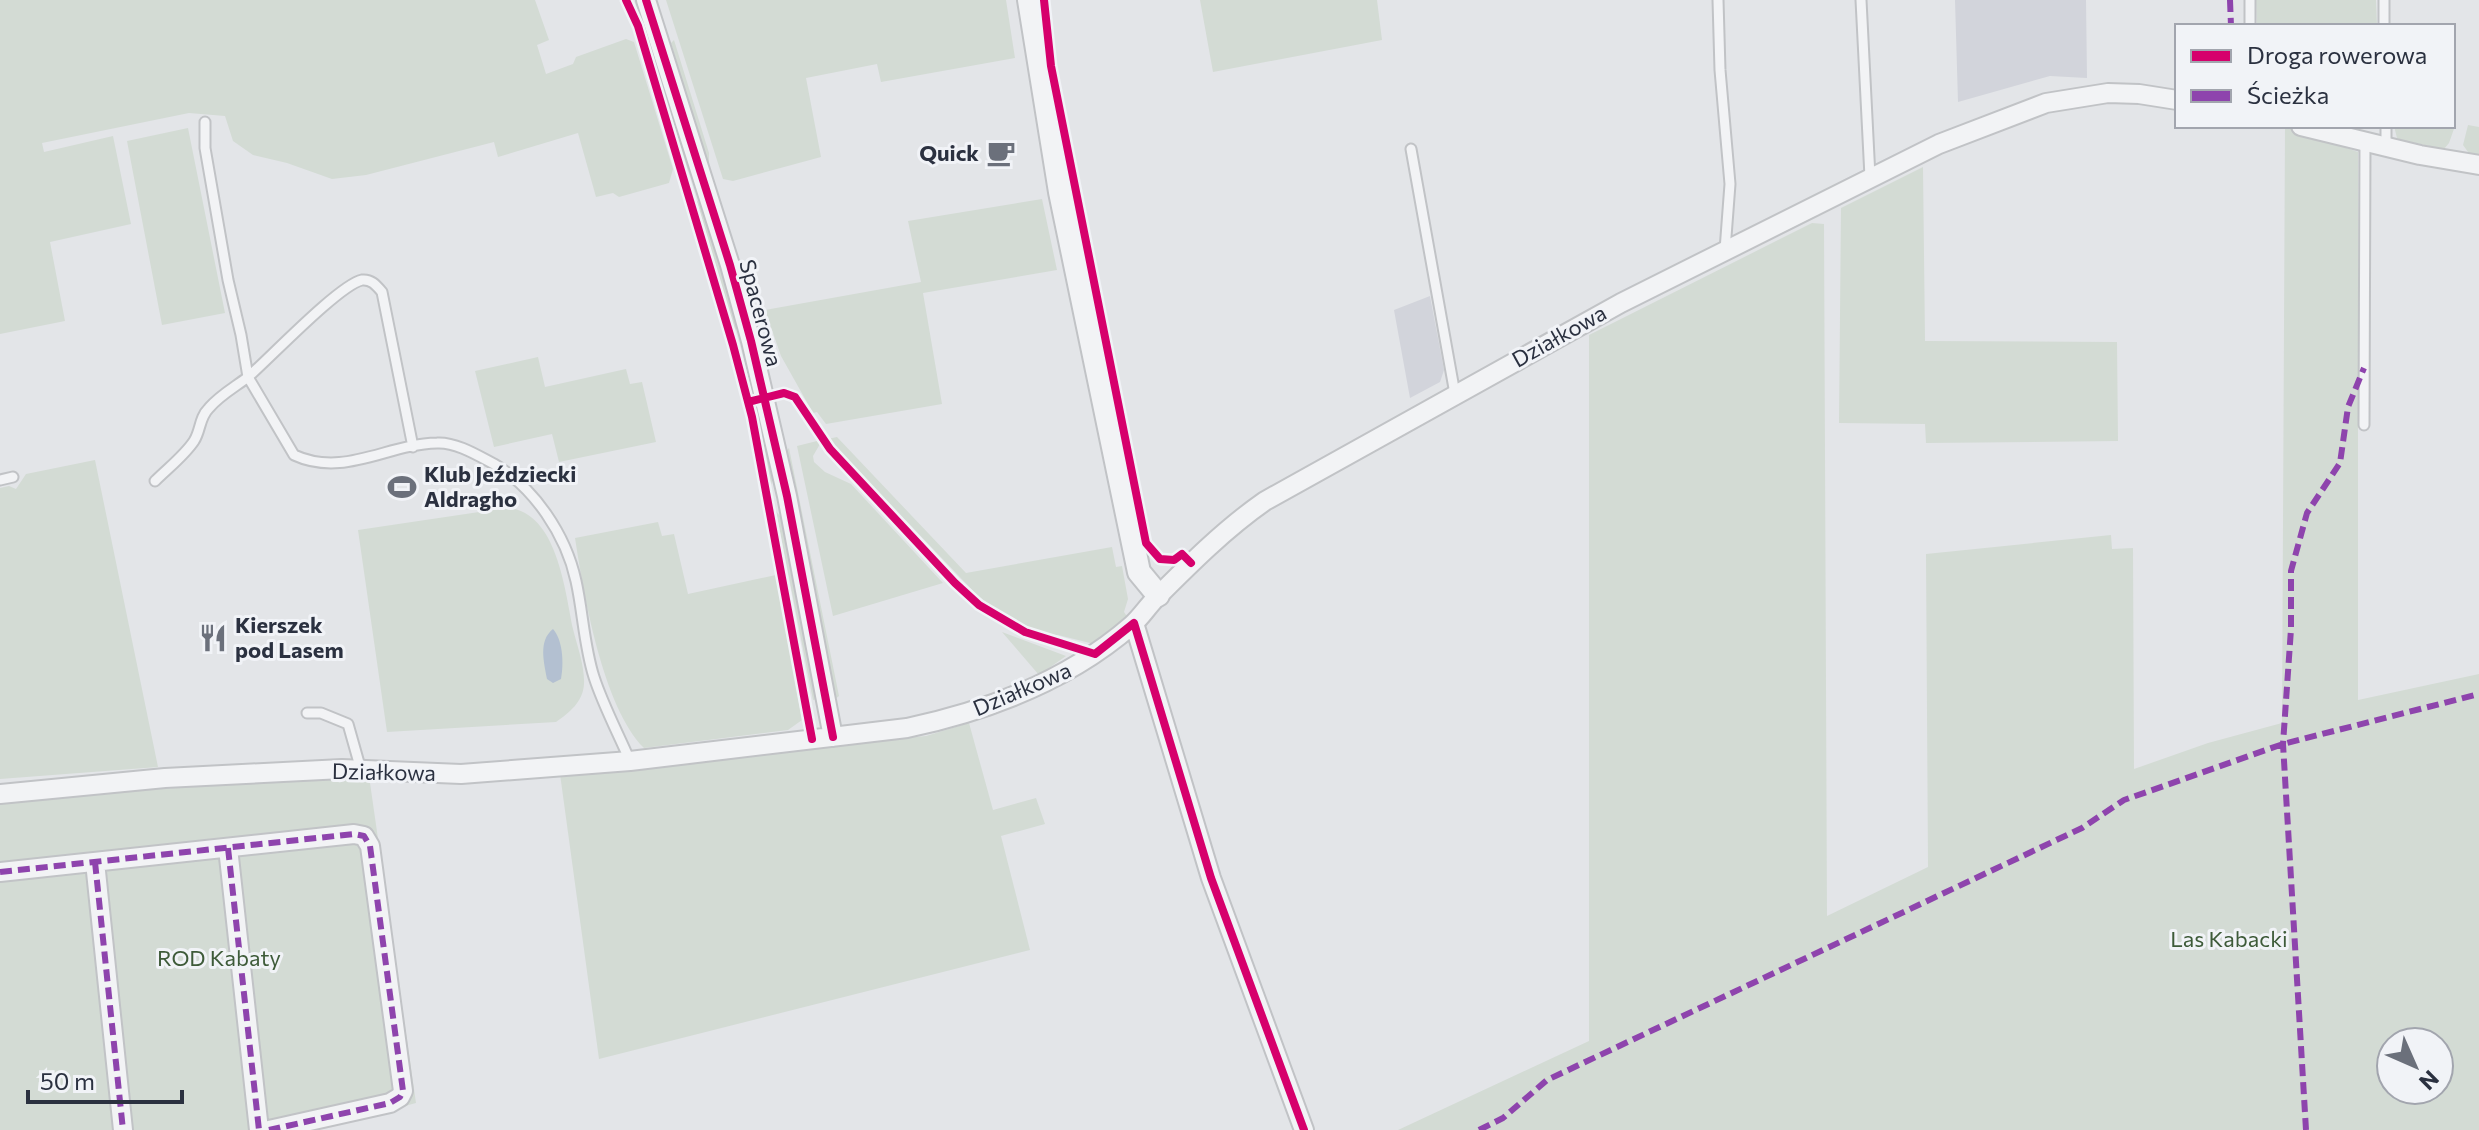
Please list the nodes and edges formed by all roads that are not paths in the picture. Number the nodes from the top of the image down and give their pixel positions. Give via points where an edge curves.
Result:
1 (646, 0) edge
2 (1029, 0) edge
3 (1718, 0) edge
4 (1861, 0) edge
5 (2250, 0) edge
6 (2384, 0) edge
7 (2250, 24) edge
8 (2384, 24) edge
9 (2175, 100) edge
10 (205, 122) dead end
11 (2310, 128) edge
12 (2386, 128) edge
13 (2365, 141) junction
14 (2386, 147) junction
15 (1411, 149) dead end
16 (2479, 165) edge
17 (1870, 177) junction
18 (1725, 250) junction
19 (248, 377) junction
20 (1455, 394) junction
21 (2364, 425) dead end
22 (413, 447) junction
23 (13, 477) dead end
24 (0, 480) edge
25 (155, 481) dead end
26 (1158, 595) junction
27 (1134, 623) junction
28 (307, 713) dead end
29 (833, 737) junction
30 (630, 761) junction
31 (361, 770) junction
32 (0, 794) edge
33 (228, 848) junction
34 (95, 862) junction
35 (0, 872) edge
36 (123, 1130) edge
37 (259, 1130) edge
38 (269, 1130) edge
39 (1304, 1130) edge

1 - 29 street, Spacerowa via 751,341
2 - 26 street via 1060,192 1139,572
3 - 18 lane via 1730,184
4 - 17 lane
5 - 7 lane
6 - 8 lane
9 - 17 street, Działkowa via 2108,93 2046,103
10 - 19 lane
11 - 13 street
12 - 14 lane
13 - 14 street
13 - 21 lane
14 - 16 street
15 - 20 lane
17 - 18 street, Działkowa
18 - 20 street, Działkowa
19 - 22 lane via 294,455 305,460 332,465
19 - 22 lane via 336,298 366,279 382,292
19 - 25 lane via 208,408 196,439
20 - 26 street, Działkowa via 1256,507
22 - 30 lane via 438,443 475,453 505,470 552,523 575,577 594,676
23 - 24 lane
26 - 27 street, Działkowa
27 - 29 street, Działkowa via 1064,673 987,705 907,728
27 - 39 street via 1211,878
28 - 31 lane via 348,724
29 - 30 street, Działkowa
30 - 31 street, Działkowa via 461,774
31 - 32 street, Działkowa via 165,778
33 - 34 street
33 - 37 street
33 - 38 street via 354,834 364,836 370,846 403,1091 390,1103
34 - 35 street
34 - 36 street

